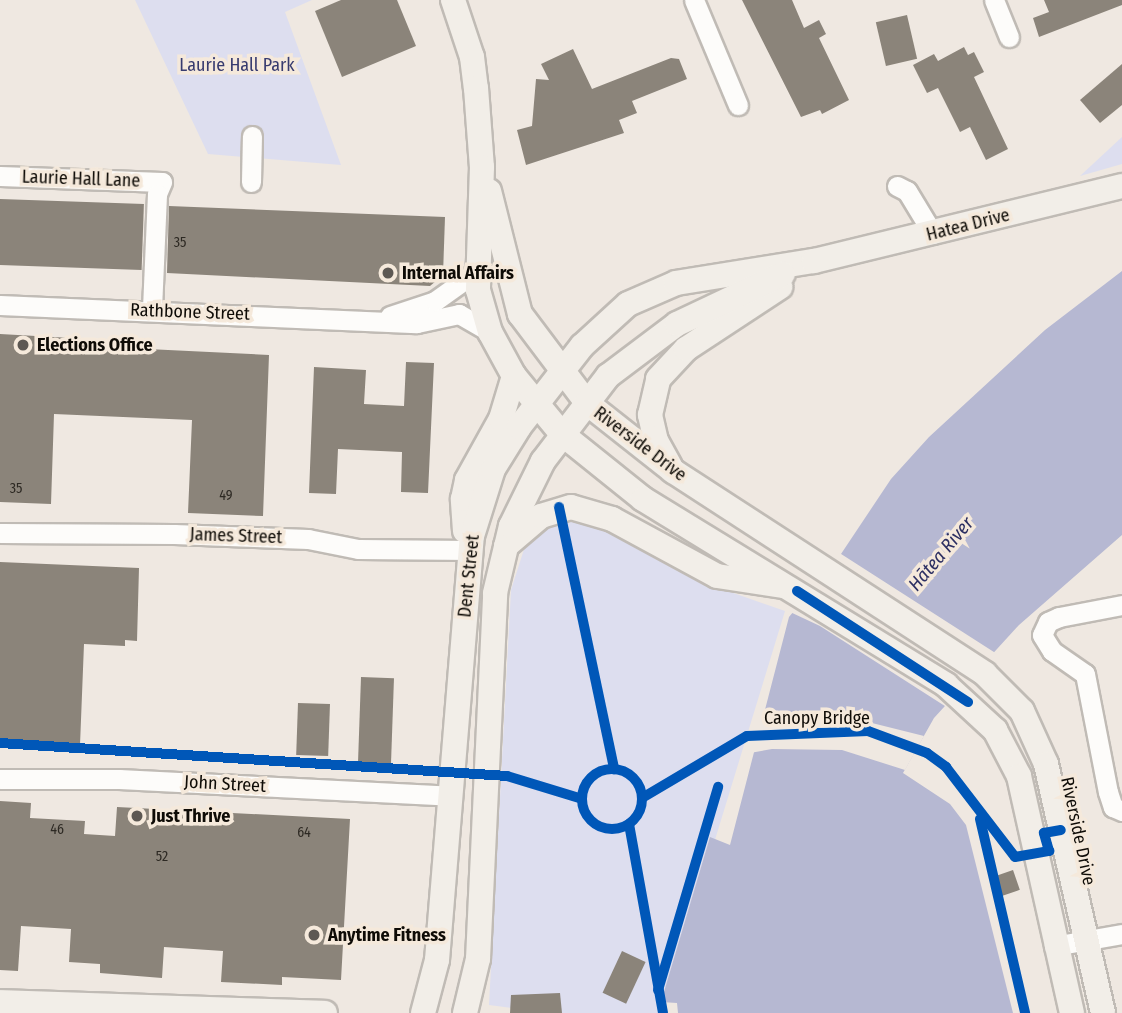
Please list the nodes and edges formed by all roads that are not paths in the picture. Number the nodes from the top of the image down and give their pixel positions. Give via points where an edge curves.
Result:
1 (453, 0) edge
2 (694, 0) edge
3 (994, 0) edge
4 (1009, 37) dead end
5 (738, 105) dead end
6 (252, 136) dead end
7 (482, 167) junction
8 (0, 176) edge
9 (251, 181) dead end
10 (897, 186) dead end
11 (1122, 186) edge
12 (933, 234) junction
13 (814, 261) junction
14 (477, 271) junction
15 (0, 305) edge
16 (152, 310) junction
17 (379, 319) junction
18 (490, 332) junction
19 (560, 373) junction
20 (514, 376) junction
21 (587, 403) junction
22 (534, 405) junction
23 (562, 434) junction
24 (673, 471) junction
25 (0, 533) edge
26 (505, 546) junction
27 (470, 550) junction
28 (792, 588) junction
29 (1122, 605) edge
30 (0, 779) edge
31 (451, 796) junction
32 (1122, 811) edge
33 (1122, 934) edge
34 (1083, 939) junction
35 (1054, 946) junction
36 (1, 1002) edge
37 (76, 1008) edge
38 (325, 1013) edge
39 (423, 1013) edge
40 (465, 1013) edge
41 (1072, 1013) edge
42 (1103, 1013) edge

1 - 7 main road via 472,57
2 - 5 street
3 - 4 street
6 - 9 street
7 - 14 main road
7 - 19 main road via 520,314
8 - 16 street, Laurie Hall Lane via 162,181 157,194
10 - 12 street via 907,191
11 - 12 main road, Hatea Drive
12 - 13 main road, Hatea Drive
13 - 19 main road, Hatea Drive via 692,279 643,296 603,324
13 - 21 main road, Hatea Drive via 677,324 624,361
13 - 24 main road via 686,349 663,371 653,388 650,415 656,441
14 - 17 street, Rathbone Street via 435,301
14 - 18 main road
15 - 16 street, Rathbone Street
16 - 17 street, Rathbone Street
17 - 18 street, Rathbone Street via 417,323 459,314
18 - 20 main road
19 - 21 main road, Riverside Drive
19 - 22 main road, Dent Street
20 - 22 main road
20 - 27 main road via 503,413 467,480 463,499
21 - 23 main road, Dent Street
21 - 24 main road, Riverside Drive
22 - 23 main road
22 - 27 main road, Dent Street via 481,496
23 - 26 main road, Dent Street via 518,510
23 - 28 main road via 643,499
24 - 34 main road, Riverside Drive via 985,674 1022,711 1037,736
25 - 27 street, James Street via 174,534 308,539 358,550
26 - 28 main road via 541,516 571,507 612,519 716,576
26 - 40 main road, Dent Street via 495,606 478,959
27 - 31 main road, Dent Street
28 - 35 main road via 968,702 995,730 1019,776
29 - 32 street via 1059,617 1043,629 1045,645 1083,670 1111,803
30 - 31 street, John Street via 119,779
31 - 39 main road, Dent Street via 437,960
33 - 34 street
34 - 35 street
34 - 42 main road, Riverside Drive
35 - 41 main road
36 - 37 main road
37 - 38 main road

